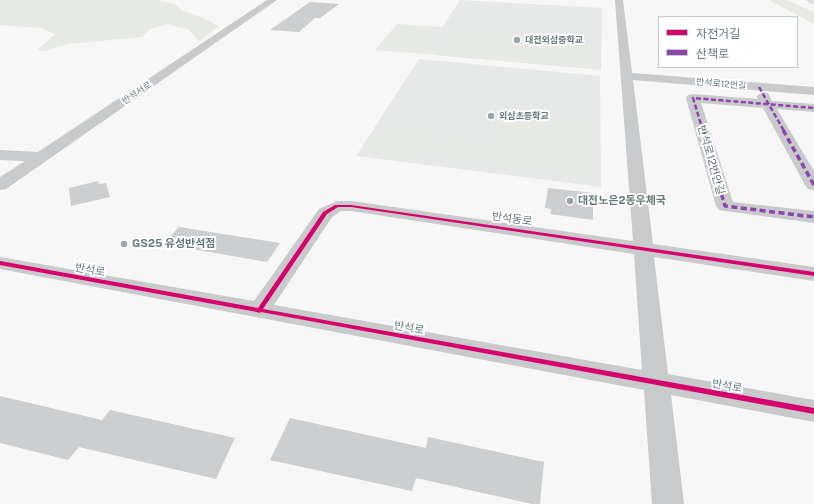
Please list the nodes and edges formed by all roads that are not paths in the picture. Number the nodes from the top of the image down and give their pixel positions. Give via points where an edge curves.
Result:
1 (273, 0) edge
2 (619, 0) edge
3 (627, 76) junction
4 (759, 87) junction
5 (814, 91) edge
6 (768, 104) junction
7 (814, 108) edge
8 (0, 155) edge
9 (41, 157) junction
10 (0, 185) edge
11 (814, 185) edge
12 (814, 217) edge
13 (643, 249) junction
14 (0, 263) edge
15 (814, 274) edge
16 (259, 311) junction
17 (656, 383) junction
18 (814, 411) edge
19 (668, 504) edge

1 - 9 street, 반석서로
2 - 3 street
3 - 4 street, 반석로12번길
3 - 13 street
4 - 5 street, 반석로12번길
4 - 6 street
6 - 7 street
6 - 11 street
6 - 12 street, 반석로12번안길 via 693,98 725,206
8 - 9 street
9 - 10 street, 반석서로
13 - 15 street, 반석동로
13 - 16 street, 반석동로 via 337,206 325,213
13 - 17 street
14 - 16 street, 반석로
16 - 17 street, 반석로
17 - 18 street, 반석로
17 - 19 street

